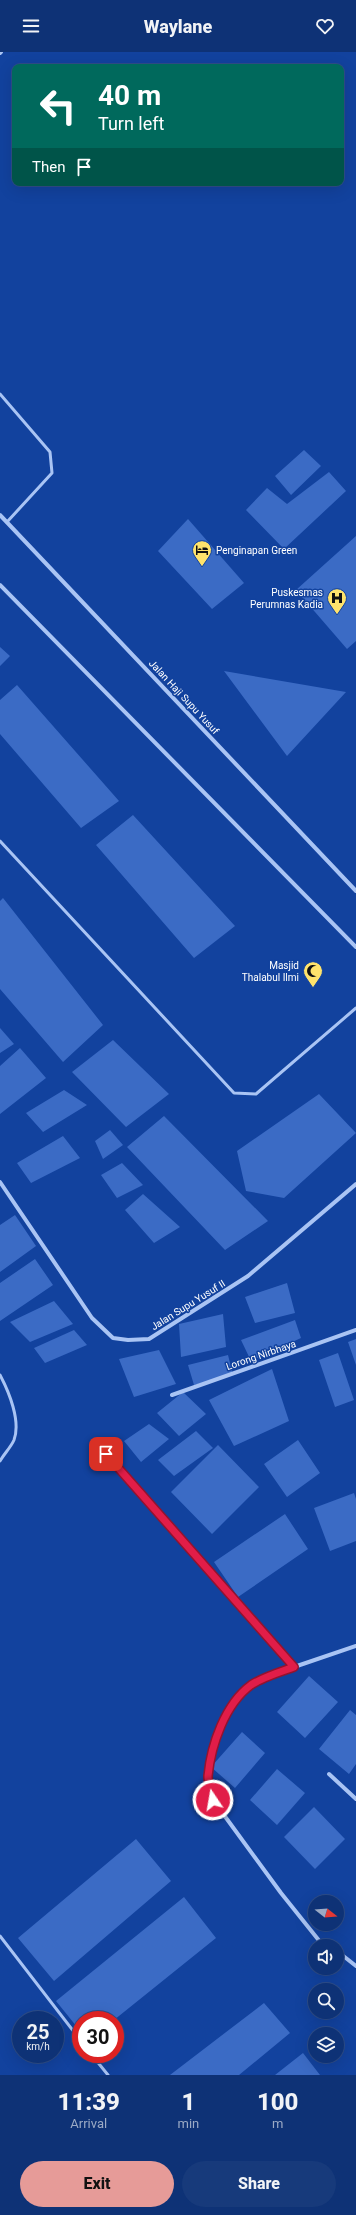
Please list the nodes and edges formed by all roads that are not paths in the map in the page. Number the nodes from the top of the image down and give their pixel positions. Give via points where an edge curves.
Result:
1 (0, 394) edge
2 (0, 515) edge
3 (7, 522) junction
4 (0, 585) edge
5 (0, 841) edge
6 (356, 890) edge
7 (356, 947) edge
8 (356, 1008) edge
9 (0, 1182) edge
10 (356, 1184) edge
11 (356, 1330) edge
12 (0, 1376) edge
13 (172, 1395) dead end
14 (106, 1454) dead end
15 (0, 1461) edge
16 (356, 1646) edge
17 (294, 1667) junction
18 (329, 1774) dead end
19 (356, 1799) edge
20 (0, 1936) edge
21 (318, 1939) edge
22 (344, 1957) edge
23 (356, 1966) edge
24 (72, 2029) edge
25 (98, 2063) edge
26 (108, 2075) edge

1 - 3 lane via 50,452 52,473
2 - 3 street, Jalan Haji Supu Yusuf
3 - 6 street, Jalan Haji Supu Yusuf
4 - 7 street
5 - 8 lane via 234,1093 256,1094
9 - 10 street, Jalan Supu Yusuf II via 92,1318 113,1338 128,1340 149,1339 248,1276
11 - 13 street, Lorong Nirbhaya
12 - 15 lane via 8,1389 16,1426 14,1440
14 - 17 street
16 - 17 street
17 - 21 street via 252,1685 234,1702 220,1729 208,1777 213,1800
18 - 19 street
20 - 24 lane
22 - 23 street
25 - 26 lane

